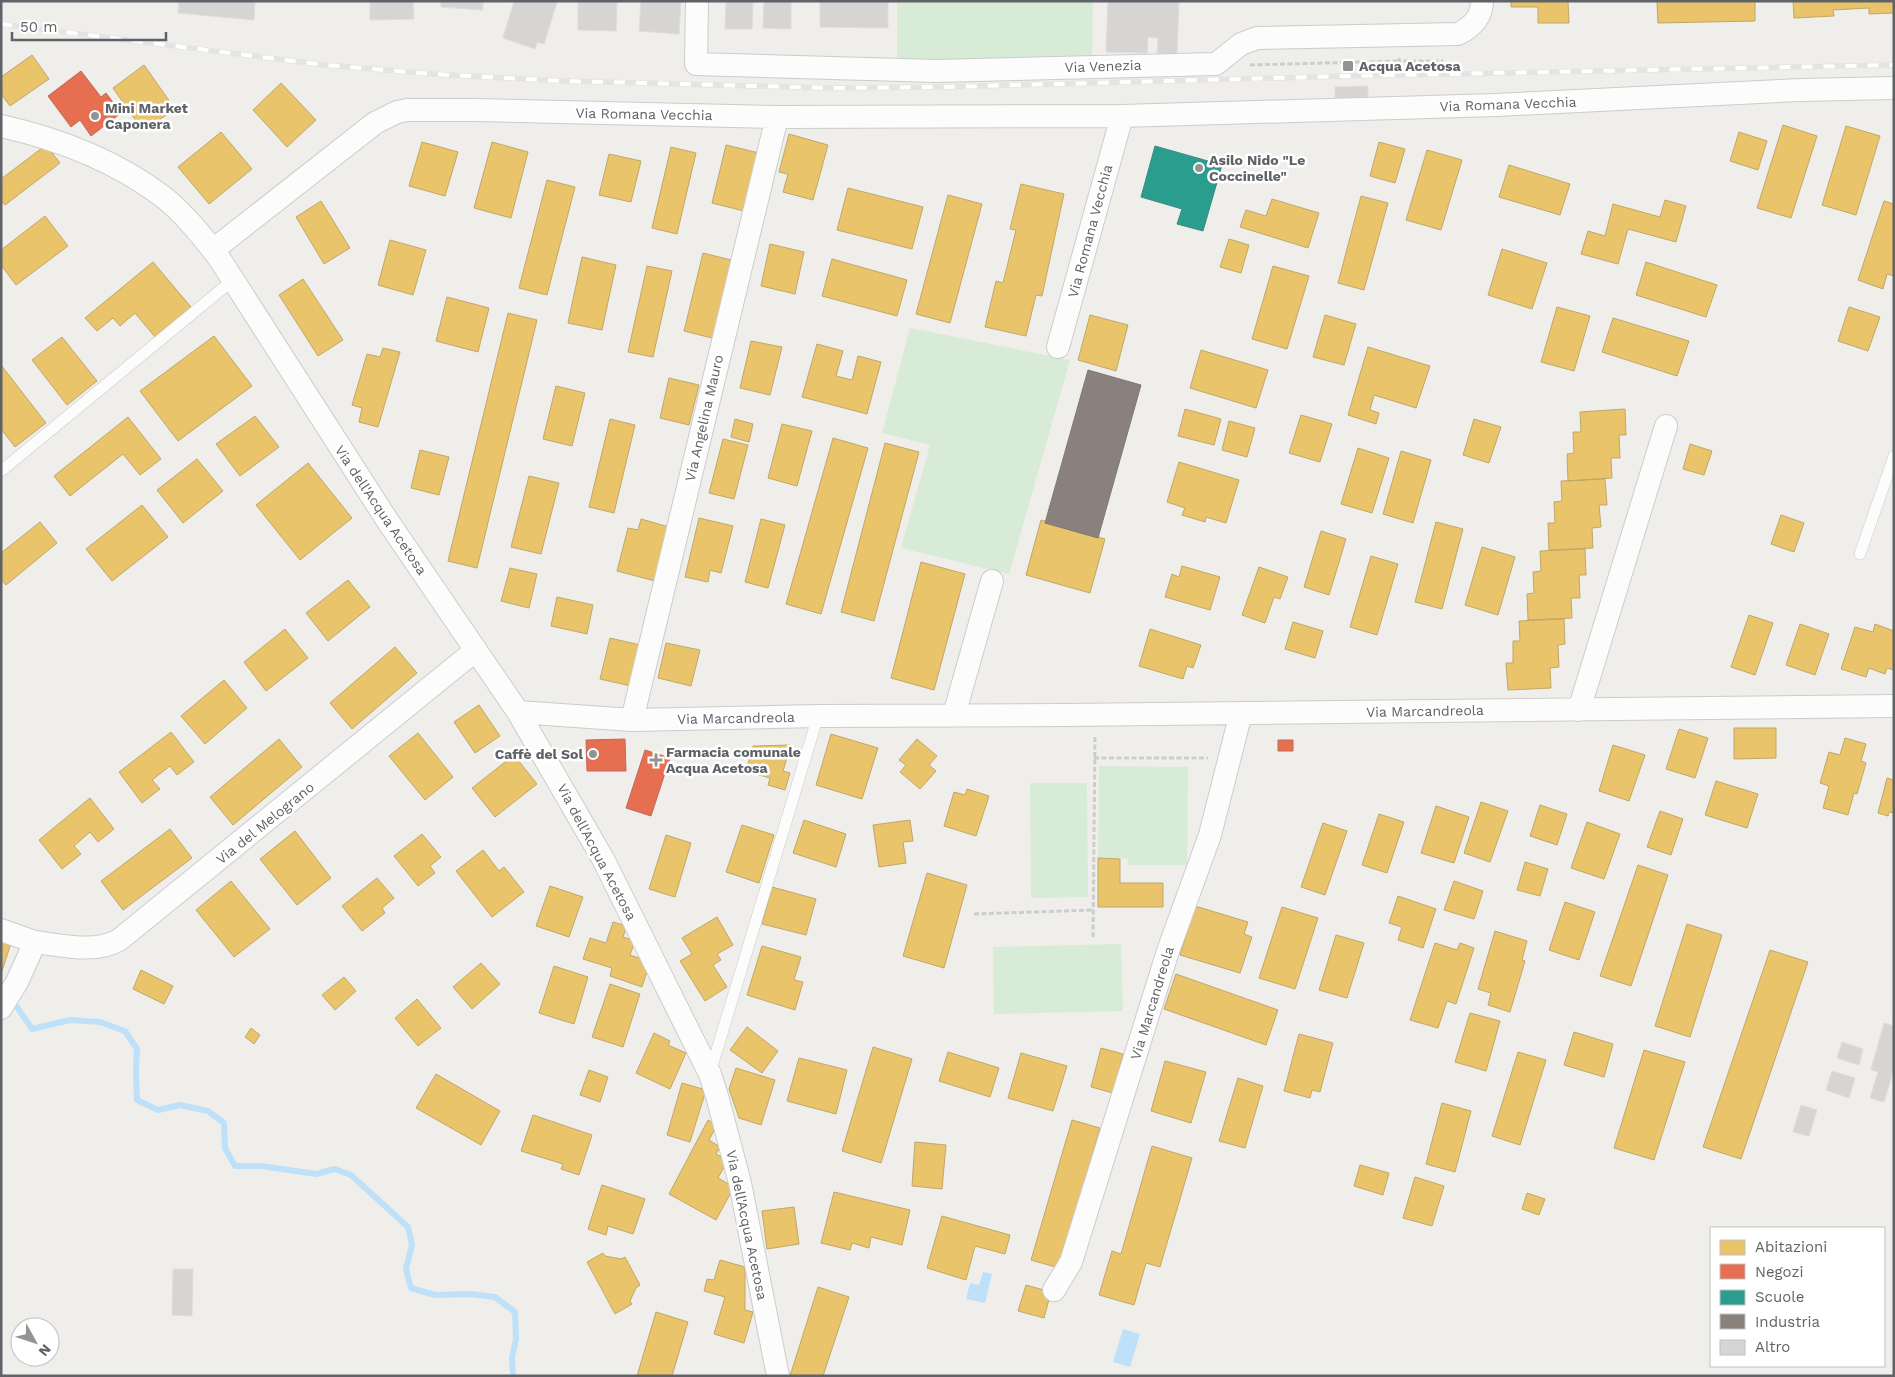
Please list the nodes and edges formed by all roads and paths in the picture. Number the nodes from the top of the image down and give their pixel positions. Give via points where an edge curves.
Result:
1 (697, 1) edge
2 (1482, 1) edge
3 (1414, 60) dead end
4 (1399, 61) dead end
5 (1443, 61) dead end
6 (1216, 64) junction
7 (1894, 88) edge
8 (1122, 116) junction
9 (777, 117) junction
10 (1, 126) edge
11 (213, 250) junction
12 (233, 280) junction
13 (1058, 347) dead end
14 (1666, 426) dead end
15 (1894, 456) edge
16 (1, 471) edge
17 (1860, 554) dead end
18 (992, 581) dead end
19 (476, 650) junction
20 (1894, 706) edge
21 (1579, 710) junction
22 (518, 712) junction
23 (1241, 713) junction
24 (954, 715) junction
25 (1099, 715) junction
26 (818, 716) junction
27 (632, 720) junction
28 (1094, 758) junction
29 (1230, 759) junction
30 (1093, 910) junction
31 (974, 914) dead end
32 (1, 930) edge
33 (1093, 937) dead end
34 (35, 942) junction
35 (1, 1008) edge
36 (710, 1074) junction
37 (1054, 1290) dead end
38 (778, 1376) edge

1 - 6 street, Via Venezia via 696,64 936,71
2 - 6 street via 1476,22 1458,34 1258,38 1241,44
3 - 5 path
4 - 6 path
7 - 8 street, Via Romana Vecchia via 1496,105
8 - 9 street, Via Romana Vecchia
8 - 13 street, Via Romana Vecchia
9 - 11 street, Via Romana Vecchia via 430,109 397,112 375,123
9 - 27 street, Via Angelina Mauro
10 - 11 street, Via dell'Acqua Acetosa via 47,138 123,170 162,196 191,223
11 - 12 street, Via dell'Acqua Acetosa
12 - 16 lane
12 - 19 street, Via dell'Acqua Acetosa via 387,520
14 - 21 street
15 - 17 lane
18 - 24 street
19 - 22 street, Via dell'Acqua Acetosa
19 - 34 street, Via del Melograno via 119,940 94,947
20 - 21 street, Via Marcandreola
21 - 23 street, Via Marcandreola
22 - 27 street, Via Marcandreola
22 - 36 street, Via dell'Acqua Acetosa via 603,858
23 - 25 street, Via Marcandreola
23 - 29 street, Via Marcandreola
24 - 25 street, Via Marcandreola
24 - 26 street, Via Marcandreola
25 - 28 path
26 - 27 street, Via Marcandreola
26 - 36 lane
28 - 29 path
28 - 30 path
29 - 37 street, Via Marcandreola via 1210,835 1168,951 1072,1262
30 - 31 path
30 - 33 path
32 - 34 street, Via del Melograno
34 - 35 street
36 - 38 street, Via dell'Acqua Acetosa via 731,1143

